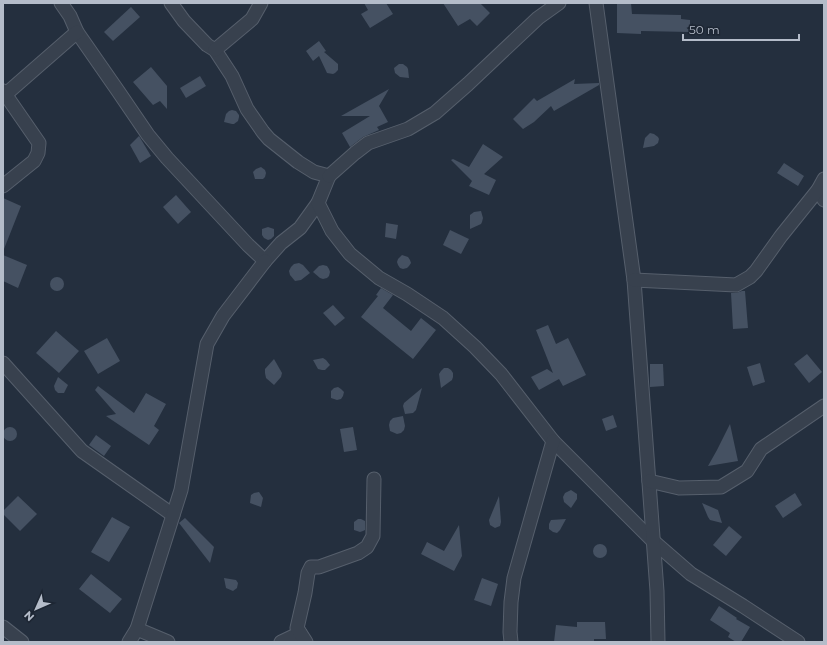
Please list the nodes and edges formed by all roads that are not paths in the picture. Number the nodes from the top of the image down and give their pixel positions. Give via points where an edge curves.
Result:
1 (61, 3) edge
2 (171, 3) edge
3 (560, 3) edge
4 (596, 3) edge
5 (262, 4) edge
6 (77, 32) junction
7 (215, 50) junction
8 (4, 93) edge
9 (329, 176) junction
10 (3, 186) edge
11 (822, 190) edge
12 (318, 203) junction
13 (265, 261) junction
14 (634, 280) junction
15 (3, 363) edge
16 (824, 406) edge
17 (553, 441) junction
18 (374, 479) dead end
19 (649, 481) junction
20 (173, 515) junction
21 (653, 541) junction
22 (3, 627) edge
23 (137, 629) junction
24 (303, 638) edge
25 (22, 642) edge
26 (129, 642) edge
27 (168, 642) edge
28 (281, 642) edge
29 (511, 642) edge
30 (658, 642) edge
31 (798, 642) edge

1 - 6 street
2 - 7 street via 184,21
3 - 9 street via 538,18 435,113 408,128 368,143
4 - 14 street
5 - 7 street via 252,19
6 - 8 street
6 - 13 street via 153,141
7 - 9 street via 232,76 246,109 263,132 298,162 314,172
8 - 10 street via 39,143 34,161
9 - 12 street
11 - 14 street via 781,236 756,271 736,285
12 - 13 street via 300,228 281,243
12 - 17 street via 332,231 350,254 378,278 444,318 501,374
13 - 20 street via 223,316 207,344 181,490
14 - 19 street
15 - 20 street via 82,451
16 - 19 street via 761,449 747,471 721,487 679,488
17 - 21 street
17 - 29 street via 514,578
18 - 24 street via 373,536 367,547 358,552 319,568 311,566 297,628
19 - 21 street
20 - 23 street
21 - 30 street
21 - 31 street via 691,574
22 - 25 street
23 - 26 street
23 - 27 street
24 - 28 street

